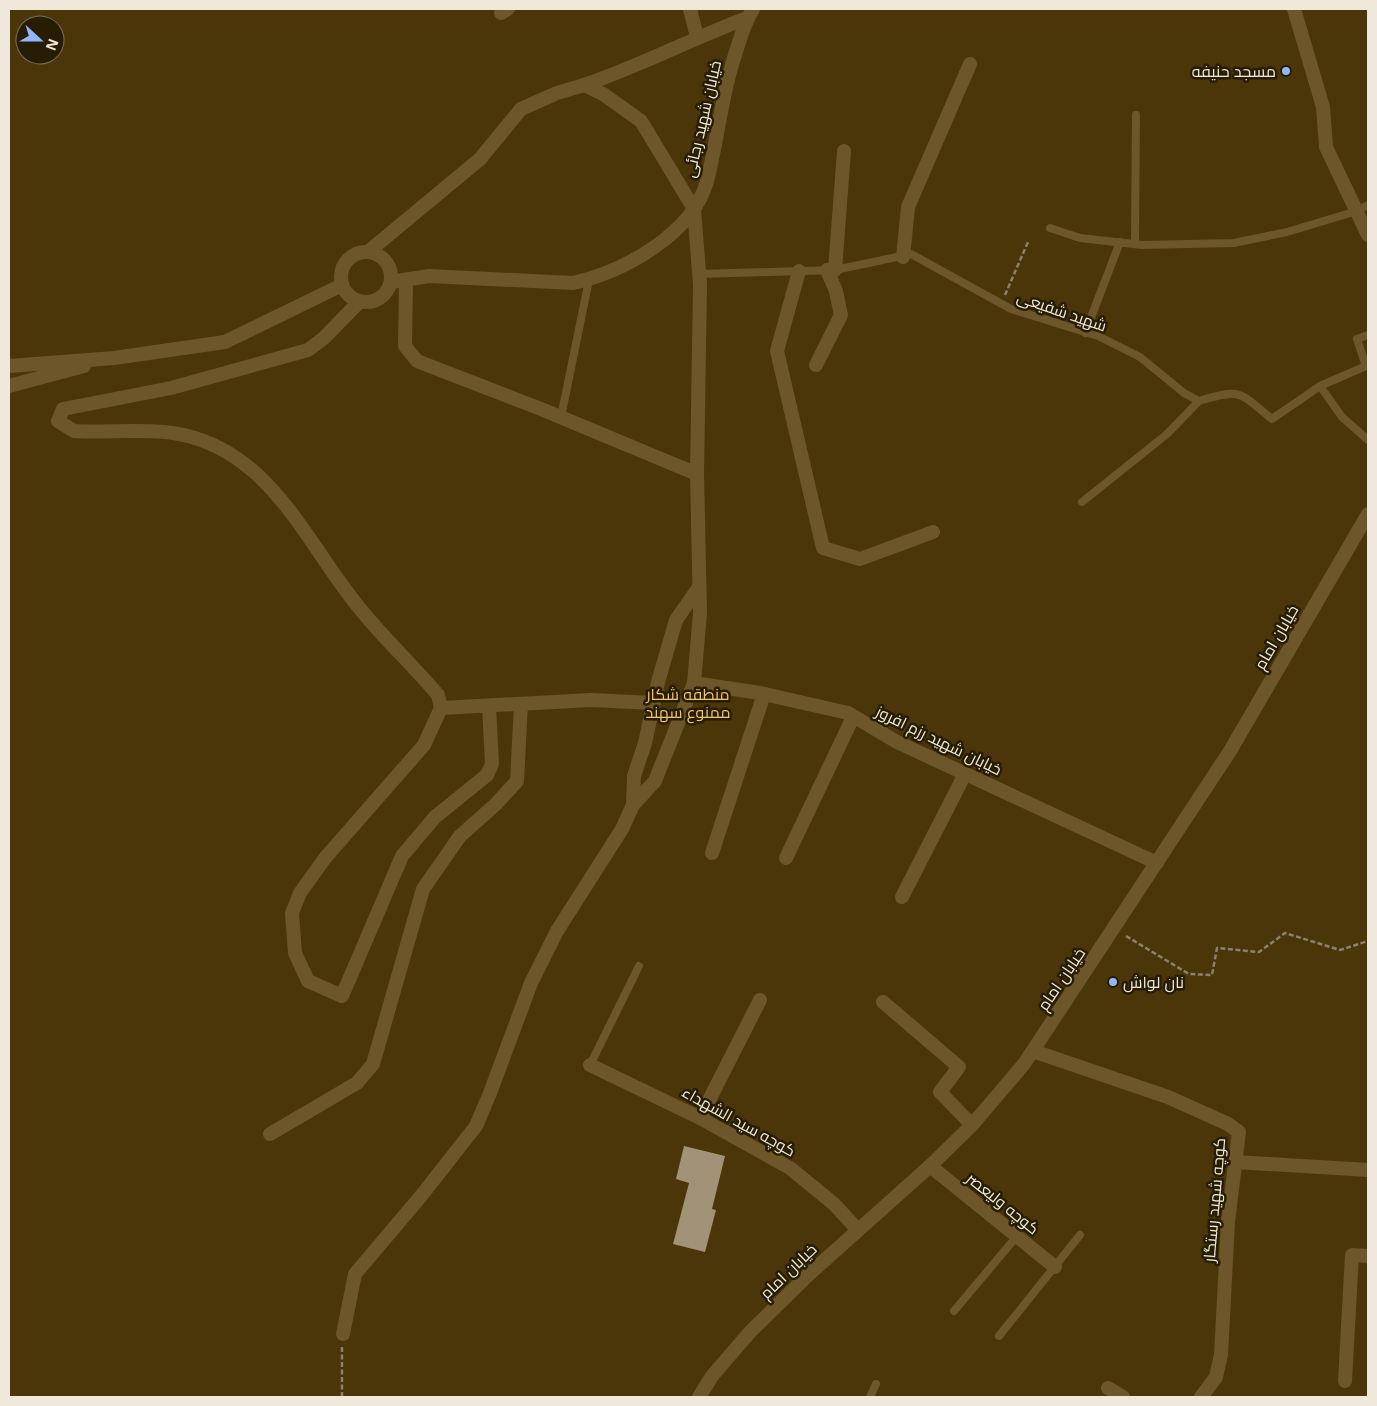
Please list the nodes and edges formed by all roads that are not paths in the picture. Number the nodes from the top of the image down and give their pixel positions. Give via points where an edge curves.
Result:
1 (690, 9) edge
2 (1294, 9) edge
3 (750, 13) edge
4 (697, 36) junction
5 (970, 64) dead end
6 (584, 85) junction
7 (1136, 115) dead end
8 (844, 151) dead end
9 (1363, 208) edge
10 (694, 209) junction
11 (1050, 228) dead end
12 (1368, 235) edge
13 (1120, 242) junction
14 (1135, 244) junction
15 (368, 252) junction
16 (903, 256) junction
17 (831, 270) junction
18 (799, 271) junction
19 (699, 274) junction
20 (406, 280) junction
21 (589, 280) junction
22 (391, 282) junction
23 (342, 285) junction
24 (359, 302) junction
25 (1085, 333) junction
26 (1368, 335) edge
27 (114, 358) junction
28 (9, 366) edge
29 (816, 366) dead end
30 (9, 386) edge
31 (1320, 386) junction
32 (1199, 401) junction
33 (560, 417) junction
34 (1368, 440) edge
35 (697, 474) junction
36 (1082, 502) dead end
37 (1368, 514) edge
38 (933, 532) dead end
39 (699, 587) junction
40 (694, 683) junction
41 (764, 694) junction
42 (653, 703) junction
43 (521, 704) junction
44 (489, 706) junction
45 (441, 708) junction
46 (853, 716) junction
47 (965, 774) junction
48 (633, 805) junction
49 (712, 853) dead end
50 (786, 858) dead end
51 (1157, 863) junction
52 (902, 897) dead end
53 (640, 966) dead end
54 (760, 1000) dead end
55 (883, 1002) dead end
56 (1033, 1051) junction
57 (590, 1065) joint
58 (700, 1118) junction
59 (972, 1125) junction
60 (270, 1134) dead end
61 (1235, 1162) junction
62 (930, 1166) junction
63 (1368, 1170) edge
64 (857, 1229) junction
65 (1080, 1235) dead end
66 (1017, 1236) junction
67 (1368, 1256) edge
68 (1055, 1267) junction
69 (954, 1311) dead end
70 (343, 1334) road end
71 (999, 1336) dead end
72 (1345, 1381) dead end
73 (876, 1384) dead end
74 (1108, 1388) dead end
75 (699, 1397) edge
76 (870, 1397) edge
77 (1123, 1397) edge
78 (1201, 1397) edge

1 - 4 street
2 - 9 street via 1323,107 1326,147
3 - 4 street
3 - 10 street, خیابان شهید رجائی via 726,81 706,183
4 - 6 street via 632,68
5 - 16 street via 908,207
6 - 10 street via 641,121
6 - 15 street via 521,108 480,159
7 - 14 lane
8 - 17 street
9 - 12 street
9 - 14 lane via 1287,232 1234,243
10 - 19 street
10 - 21 street via 659,244 634,260
11 - 13 lane via 1080,238
13 - 14 lane
13 - 25 lane
15 - 22 street via 383,258 389,265
15 - 23 street via 346,261 342,269
16 - 17 lane, شهید شفیعی
16 - 25 lane, شهید شفیعی via 911,254 1012,309
17 - 18 lane, شهید شفیعی
17 - 29 street via 841,315
18 - 19 lane, شهید شفیعی
18 - 38 street via 777,351 823,548 860,559
19 - 35 street
20 - 21 street via 429,276 573,283
20 - 22 street
20 - 33 street via 405,346 417,361
21 - 33 lane
22 - 24 street via 383,297
23 - 24 street
23 - 27 street via 225,342
24 - 45 street via 308,350 171,388 63,409 58,421 74,431 186,435 217,446 248,464 286,505 356,605 438,695
25 - 32 lane, شهید شفیعی via 1140,357 1184,393
26 - 31 lane via 1356,339 1366,366
27 - 28 street
27 - 30 street
31 - 32 lane via 1272,418 1242,394 1223,394
31 - 34 lane via 1342,417
32 - 36 lane via 1167,434
33 - 35 street
35 - 39 street
37 - 51 street, خیابان امام via 1230,751
39 - 40 street
39 - 42 street via 676,620
40 - 41 street, خیابان شهید رزم افروز
40 - 48 street via 655,781
41 - 46 street, خیابان شهید رزم افروز
41 - 49 street
42 - 43 street via 591,700
42 - 48 street via 634,776
43 - 44 street
43 - 60 street via 517,780 460,836 423,889 373,1064 357,1083
44 - 45 street
44 - 45 street via 492,764 487,775 435,817 402,856 342,996 308,981 295,953 292,913 300,893 325,858 424,745
46 - 47 street, خیابان شهید رزم افروز via 897,742
46 - 50 street
47 - 51 street, خیابان شهید رزم افروز
47 - 52 street
48 - 70 street via 531,983 476,1126 354,1274
51 - 56 street, خیابان امام
53 - 57 lane
54 - 58 street
55 - 59 street via 959,1067 940,1092
56 - 59 street, خیابان امام
56 - 61 street, کوچه شهید رستگار via 1168,1098 1228,1124 1239,1132
57 - 58 street, کوچه سید الشهداء
58 - 64 street, کوچه سید الشهداء via 790,1168 834,1204
59 - 62 street, خیابان امام
61 - 63 street
61 - 78 street, کوچه شهید رستگار via 1228,1222 1221,1355 1216,1377
62 - 64 street, خیابان امام
62 - 66 street, کوچه ولیعصر
64 - 75 street, خیابان امام via 750,1332 712,1376
65 - 68 lane
66 - 68 street, کوچه ولیعصر
66 - 69 lane
67 - 72 street via 1352,1255
68 - 71 lane
73 - 76 lane
74 - 77 street

